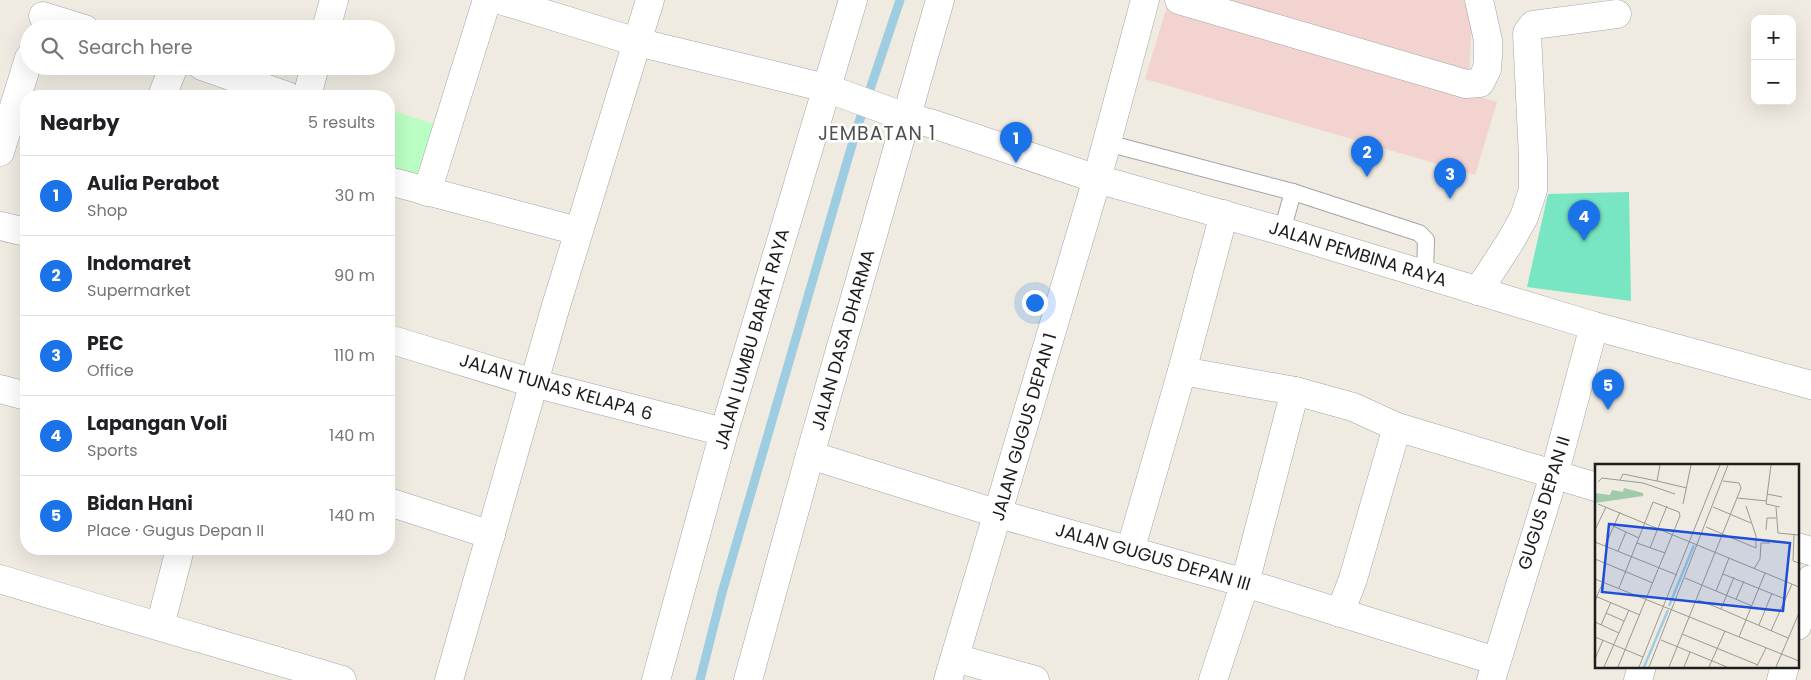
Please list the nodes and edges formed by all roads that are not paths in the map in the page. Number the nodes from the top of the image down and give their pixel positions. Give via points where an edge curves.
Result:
1 (334, 0) edge
2 (486, 0) edge
3 (500, 0) edge
4 (650, 0) edge
5 (853, 0) edge
6 (940, 0) edge
7 (1145, 0) edge
8 (1179, 0) edge
9 (1480, 0) edge
10 (1617, 14) dead end
11 (43, 15) edge
12 (58, 20) edge
13 (328, 20) edge
14 (637, 42) junction
15 (24, 75) edge
16 (170, 75) edge
17 (228, 75) edge
18 (313, 75) edge
19 (164, 90) edge
20 (270, 90) edge
21 (309, 90) edge
22 (831, 90) junction
23 (904, 115) junction
24 (1108, 143) junction
25 (0, 152) edge
26 (1097, 179) junction
27 (395, 182) edge
28 (427, 192) junction
29 (1293, 192) junction
30 (1224, 214) junction
31 (0, 226) edge
32 (1282, 230) junction
33 (20, 231) edge
34 (578, 231) junction
35 (1425, 273) junction
36 (1478, 291) junction
37 (1594, 326) junction
38 (395, 341) edge
39 (1182, 371) junction
40 (533, 383) junction
41 (1811, 385) edge
42 (0, 389) edge
43 (1296, 391) junction
44 (20, 394) edge
45 (1397, 427) junction
46 (724, 432) junction
47 (810, 455) junction
48 (1554, 475) junction
49 (1595, 488) edge
50 (395, 504) edge
51 (998, 514) junction
52 (491, 535) junction
53 (1798, 547) edge
54 (1130, 551) junction
55 (1811, 551) edge
56 (178, 555) edge
57 (1811, 579) edge
58 (0, 580) edge
59 (1245, 582) junction
60 (1340, 613) junction
61 (1798, 623) edge
62 (160, 626) junction
63 (952, 669) edge
64 (1494, 671) edge
65 (342, 680) edge
66 (449, 680) edge
67 (656, 680) edge
68 (748, 680) edge
69 (1035, 680) edge
70 (1213, 680) edge

1 - 13 street
2 - 28 street
3 - 14 street, JALAN PEMBINA RAYA
4 - 14 street
5 - 22 street, JALAN LUMBU BARAT RAYA
6 - 23 street, JALAN DASA DHARMA
7 - 24 street, JALAN GUGUS DEPAN 1
8 - 9 street via 1466,84 1480,83 1487,69 1488,40
10 - 36 street via 1533,25 1529,29 1533,190 1524,217
11 - 12 street
14 - 22 street, JALAN PEMBINA RAYA
14 - 34 street
15 - 25 street
16 - 19 street
17 - 20 street
18 - 21 street
22 - 23 street, JALAN PEMBINA RAYA
22 - 46 street, JALAN LUMBU BARAT RAYA
23 - 26 street, JALAN PEMBINA RAYA
23 - 47 street, JALAN DASA DHARMA
24 - 26 street, JALAN GUGUS DEPAN 1
24 - 29 lane
26 - 30 street, JALAN PEMBINA RAYA
26 - 51 street, JALAN GUGUS DEPAN 1
27 - 28 street
28 - 34 street
29 - 32 lane
29 - 35 lane via 1419,233 1426,240
30 - 32 street, JALAN PEMBINA RAYA
30 - 39 street
31 - 33 street
32 - 35 street, JALAN PEMBINA RAYA
34 - 40 street
35 - 36 street, JALAN PEMBINA RAYA
36 - 37 street, JALAN PEMBINA RAYA
37 - 41 street, JALAN PEMBINA RAYA
37 - 48 street, GUGUS DEPAN II
38 - 40 street, JALAN TUNAS KELAPA 6
39 - 43 street
39 - 54 street
40 - 46 street, JALAN TUNAS KELAPA 6
40 - 52 street
42 - 44 street
43 - 45 street via 1353,408
43 - 59 street
45 - 48 street
45 - 60 street
46 - 67 street, JALAN LUMBU BARAT RAYA
47 - 51 street, JALAN GUGUS DEPAN III
47 - 68 street, JALAN DASA DHARMA
48 - 49 street
48 - 64 street, GUGUS DEPAN II
50 - 52 street
51 - 54 street, JALAN GUGUS DEPAN III
51 - 63 street, JALAN GUGUS DEPAN 1
52 - 66 street
53 - 55 street
54 - 59 street, JALAN GUGUS DEPAN III
56 - 62 street
57 - 61 street
58 - 62 street
59 - 60 street, JALAN GUGUS DEPAN III
59 - 70 street
60 - 64 street, JALAN GUGUS DEPAN III
62 - 65 street
63 - 69 street

